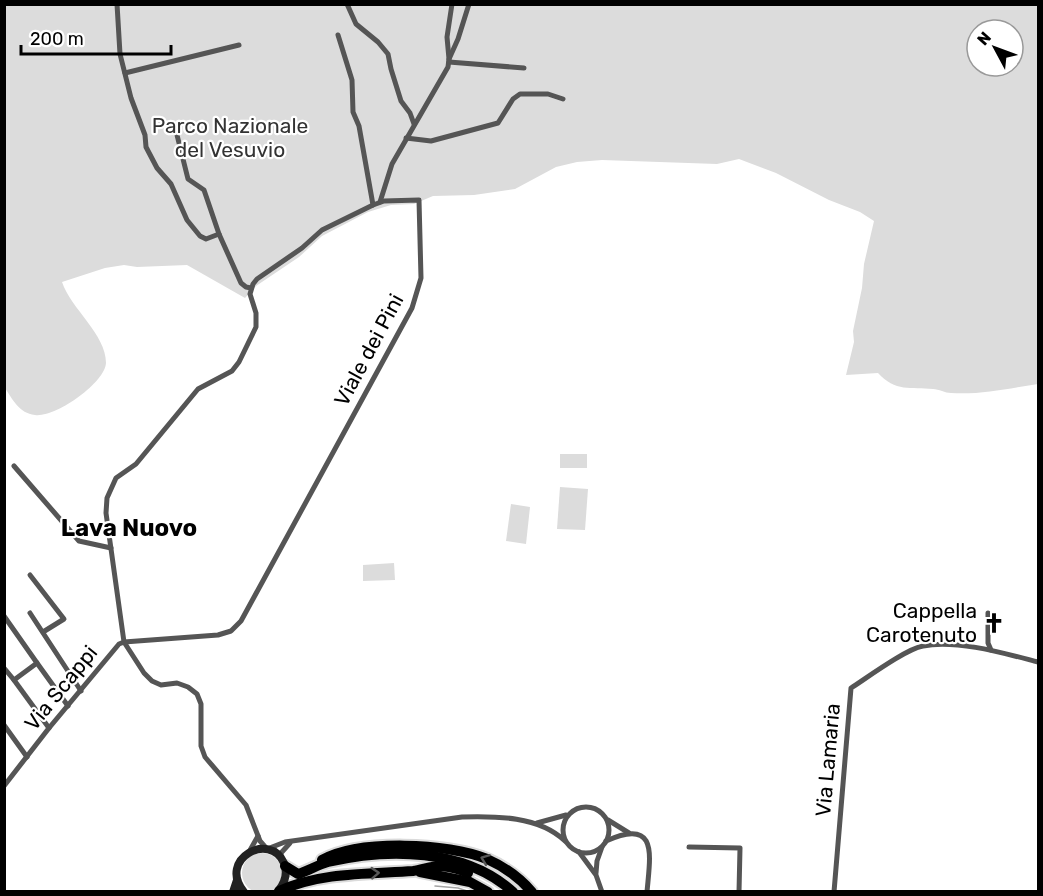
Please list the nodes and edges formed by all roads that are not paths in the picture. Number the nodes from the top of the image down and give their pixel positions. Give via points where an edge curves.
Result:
1 (117, 4) edge
2 (347, 4) edge
3 (452, 4) edge
4 (469, 4) edge
5 (338, 35) dead end
6 (240, 45) dead end
7 (449, 61) junction
8 (524, 68) dead end
9 (125, 73) junction
10 (562, 99) dead end
11 (414, 124) junction
12 (177, 135) dead end
13 (406, 138) junction
14 (380, 202) junction
15 (373, 205) junction
16 (219, 234) junction
17 (251, 288) junction
18 (14, 465) dead end
19 (111, 548) junction
20 (30, 575) dead end
21 (30, 613) dead end
22 (988, 614) dead end
23 (4, 616) edge
24 (43, 632) junction
25 (124, 642) junction
26 (991, 650) junction
27 (1038, 662) edge
28 (37, 663) junction
29 (4, 668) edge
30 (14, 680) junction
31 (81, 691) junction
32 (68, 706) junction
33 (4, 724) edge
34 (49, 728) junction
35 (27, 757) junction
36 (4, 786) edge
37 (570, 812) junction
38 (606, 818) junction
39 (537, 823) junction
40 (629, 833) junction
41 (258, 836) junction
42 (291, 841) junction
43 (565, 841) junction
44 (604, 844) junction
45 (688, 847) dead end
46 (267, 849) junction
47 (249, 852) junction
48 (579, 852) junction
49 (283, 862) junction
50 (310, 868) junction
51 (417, 871) junction
52 (596, 875) junction
53 (237, 880) junction
54 (233, 891) edge
55 (244, 891) edge
56 (278, 891) edge
57 (488, 891) edge
58 (502, 891) edge
59 (513, 891) edge
60 (532, 891) edge
61 (602, 891) edge
62 (647, 891) edge
63 (740, 891) edge
64 (834, 891) edge

1 - 9 street
2 - 11 street via 356,24 388,54 401,101
3 - 7 street via 447,37
4 - 7 street
5 - 15 street via 352,80 353,112
6 - 9 street
7 - 8 street
7 - 11 street
9 - 16 street via 130,98 146,135 146,147 171,184 187,220 204,239
10 - 13 street via 522,93 513,99 498,123 431,141
11 - 13 street
12 - 16 street via 188,179 204,190
13 - 14 street via 388,172
14 - 15 street, Viale dei Pini
14 - 25 street, Viale dei Pini via 419,200 421,278 417,294 241,621 231,631 218,635
15 - 17 street, Viale dei Pini via 322,230 257,279
16 - 17 street via 243,286
17 - 19 street via 258,321 239,362 232,371 198,389 136,464 112,484 106,498
18 - 19 street via 75,538
19 - 25 street
20 - 24 street via 64,619
21 - 24 street
22 - 26 street
23 - 28 street
24 - 31 street
25 - 31 street, Via Scappi via 116,646
25 - 41 street via 152,681 161,685 177,683 197,694 205,757 246,805
26 - 27 street, Via Lamaria
26 - 64 street, Via Lamaria via 923,646 851,688
28 - 30 street
28 - 32 street
29 - 30 street
30 - 34 street
31 - 32 street, Via Scappi
32 - 34 street, Via Scappi
33 - 35 street
34 - 35 street, Via Scappi
35 - 36 street, Via Scappi
37 - 38 street via 586,806
37 - 39 street
37 - 43 street via 562,829
38 - 40 street
38 - 44 street via 609,830
39 - 42 street via 462,817
39 - 43 street
40 - 44 street
40 - 62 street via 644,838 650,847
41 - 46 street
41 - 47 street
42 - 46 street
42 - 49 street via 281,853
43 - 48 street
44 - 48 street via 591,852
44 - 52 street
45 - 63 street via 740,848
46 - 47 main road
46 - 49 main road
47 - 53 main road via 238,864
48 - 52 street
49 - 50 highway via 298,874
49 - 56 main road via 285,879
50 - 59 highway via 399,854 445,858 490,875
60 -> 50 highway via 513,873 486,859 419,847 345,850
56 -> 51 highway via 334,877
51 - 57 highway via 470,882
51 - 58 highway via 450,867
52 - 61 street
53 - 54 main road
53 - 55 main road

